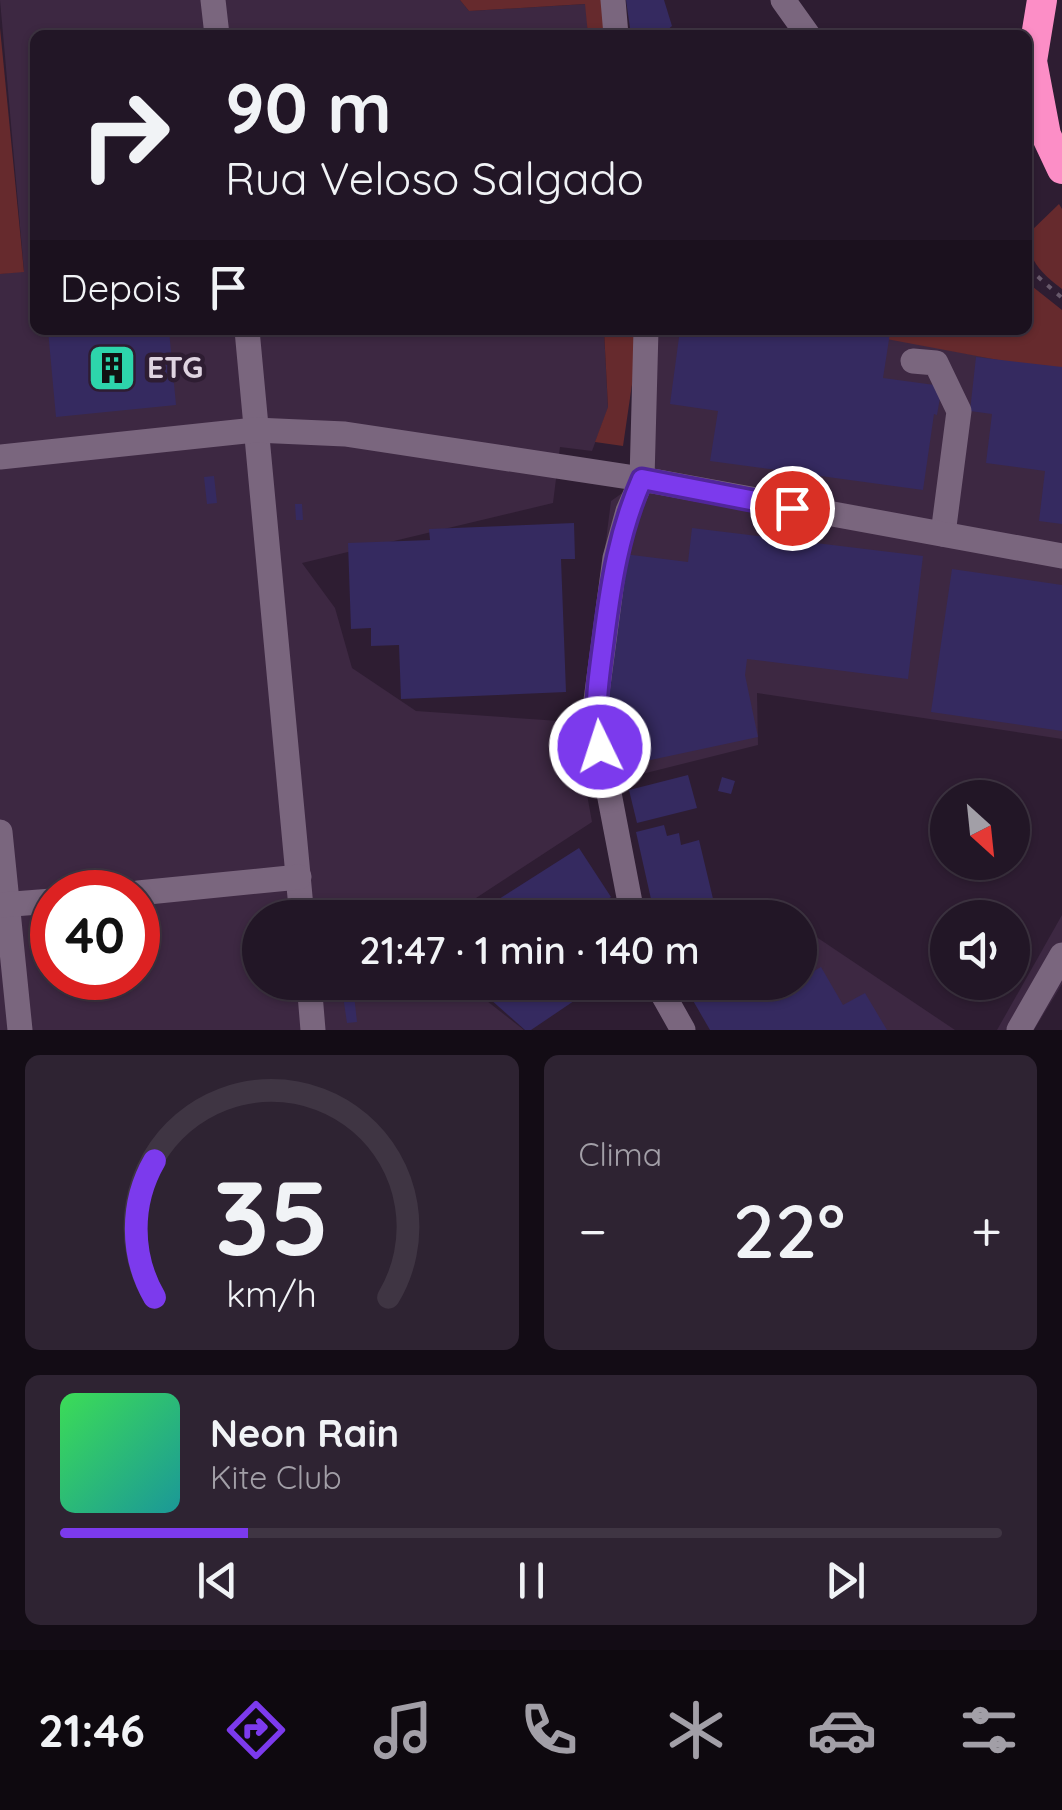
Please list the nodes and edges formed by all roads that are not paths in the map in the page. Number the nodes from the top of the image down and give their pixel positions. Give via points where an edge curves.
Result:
1 (213, 0) edge
2 (613, 0) edge
3 (783, 0) edge
4 (1040, 15) edge
5 (216, 30) edge
6 (616, 30) edge
7 (804, 30) edge
8 (1062, 118) edge
9 (1062, 168) edge
10 (247, 335) edge
11 (646, 335) edge
12 (912, 361) dead end
13 (255, 430) junction
14 (0, 457) edge
15 (642, 479) junction
16 (943, 534) junction
17 (1062, 556) edge
18 (0, 832) edge
19 (298, 877) junction
20 (160, 890) edge
21 (300, 900) edge
22 (630, 900) edge
23 (30, 902) edge
24 (4, 905) edge
25 (1062, 955) edge
26 (311, 1000) edge
27 (666, 1000) edge
28 (20, 1030) edge
29 (314, 1030) edge
30 (683, 1030) edge
31 (1019, 1030) edge

1 - 5 street
2 - 6 street
3 - 7 street
4 - 8 highway
4 - 9 highway via 1032,61 1046,135
10 - 13 street
11 - 15 street
12 - 16 street via 936,363 959,411
13 - 14 street
13 - 15 street via 345,434
13 - 19 street
15 - 16 street
15 - 22 street via 615,558 594,715
16 - 17 street
18 - 24 street
19 - 20 street
19 - 21 street
23 - 24 street
24 - 28 street
25 - 31 street
26 - 29 street
27 - 30 street

